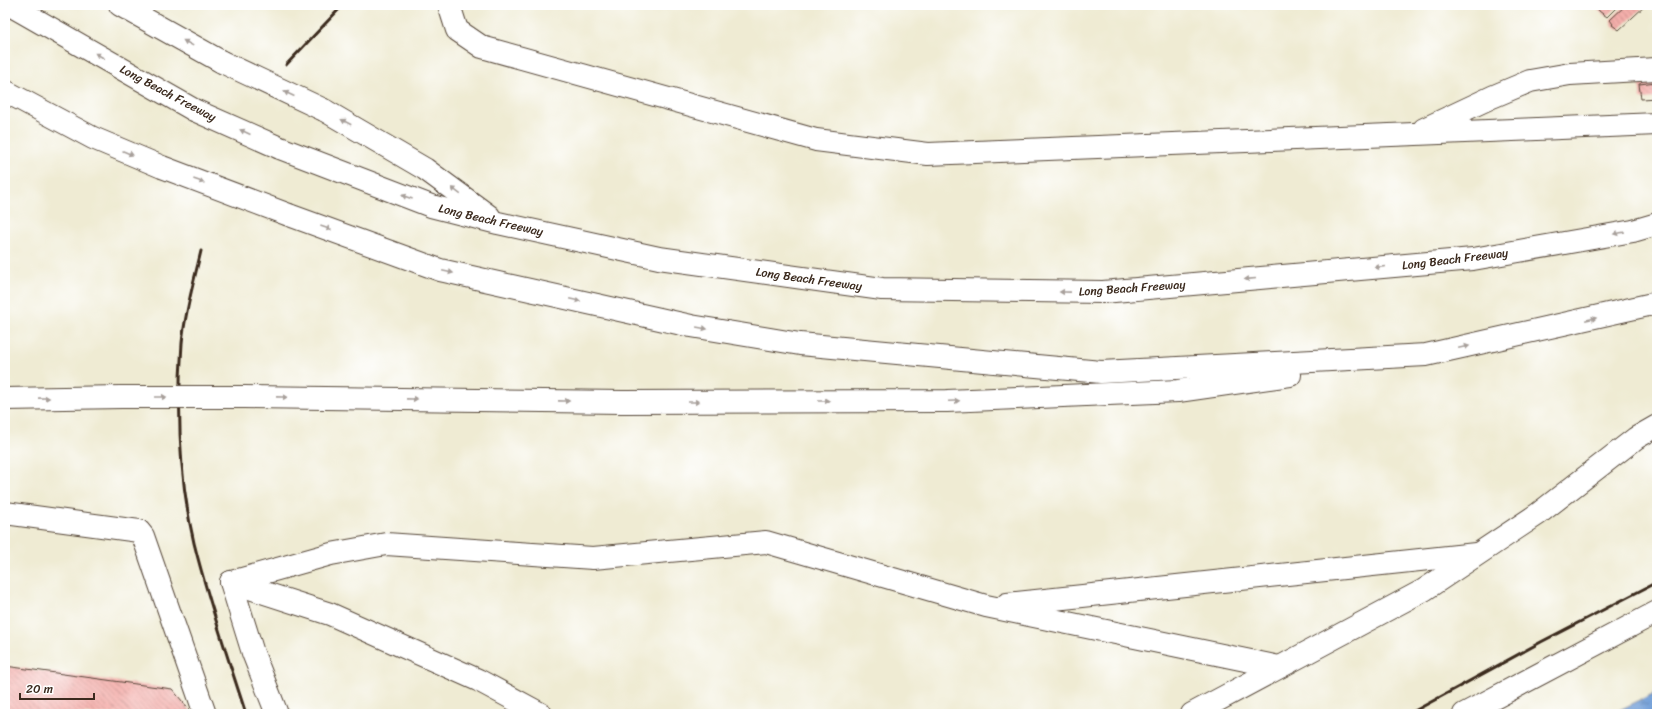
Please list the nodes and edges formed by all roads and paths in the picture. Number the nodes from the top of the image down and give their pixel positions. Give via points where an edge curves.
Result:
1 (10, 5) edge
2 (120, 5) edge
3 (452, 5) edge
4 (1656, 69) edge
5 (5, 91) edge
6 (5, 105) edge
7 (1657, 124) edge
8 (1415, 133) junction
9 (93, 138) junction
10 (498, 223) junction
11 (1657, 224) edge
12 (1657, 303) edge
13 (1426, 355) junction
14 (5, 399) edge
15 (1657, 426) edge
16 (5, 513) edge
17 (1478, 554) junction
18 (231, 582) junction
19 (986, 606) junction
20 (1657, 612) edge
21 (1279, 667) junction
22 (205, 714) edge
23 (277, 714) edge
24 (541, 714) edge
25 (1192, 714) edge
26 (1464, 714) edge

10 -> 1 main road, Long Beach Freeway, bridge via 431,206 309,159 194,110
10 -> 2 main road, bridge via 425,169 324,110 222,62
3 - 8 main road via 450,8 457,30 482,47 823,141 928,154
4 - 8 main road via 1570,74 1530,82
5 - 9 main road
6 - 9 main road
7 - 8 main road
9 -> 13 main road, bridge via 162,168 440,270 691,326 800,344 1102,372
11 -> 10 main road, Long Beach Freeway via 1632,231 1473,259 1103,292 882,289 659,258
13 -> 12 main road
14 -> 13 main road, bridge via 243,397 623,402 948,401 1178,391
15 - 17 main road via 1636,438 1538,514
16 - 22 main road via 139,531 165,595
17 - 19 main road
17 - 21 main road via 1424,590
18 - 19 main road via 331,554 386,544 593,558 766,542
18 - 23 main road via 253,653
18 - 24 main road via 330,614 478,680
19 - 21 main road
20 - 26 main road
21 - 25 main road

